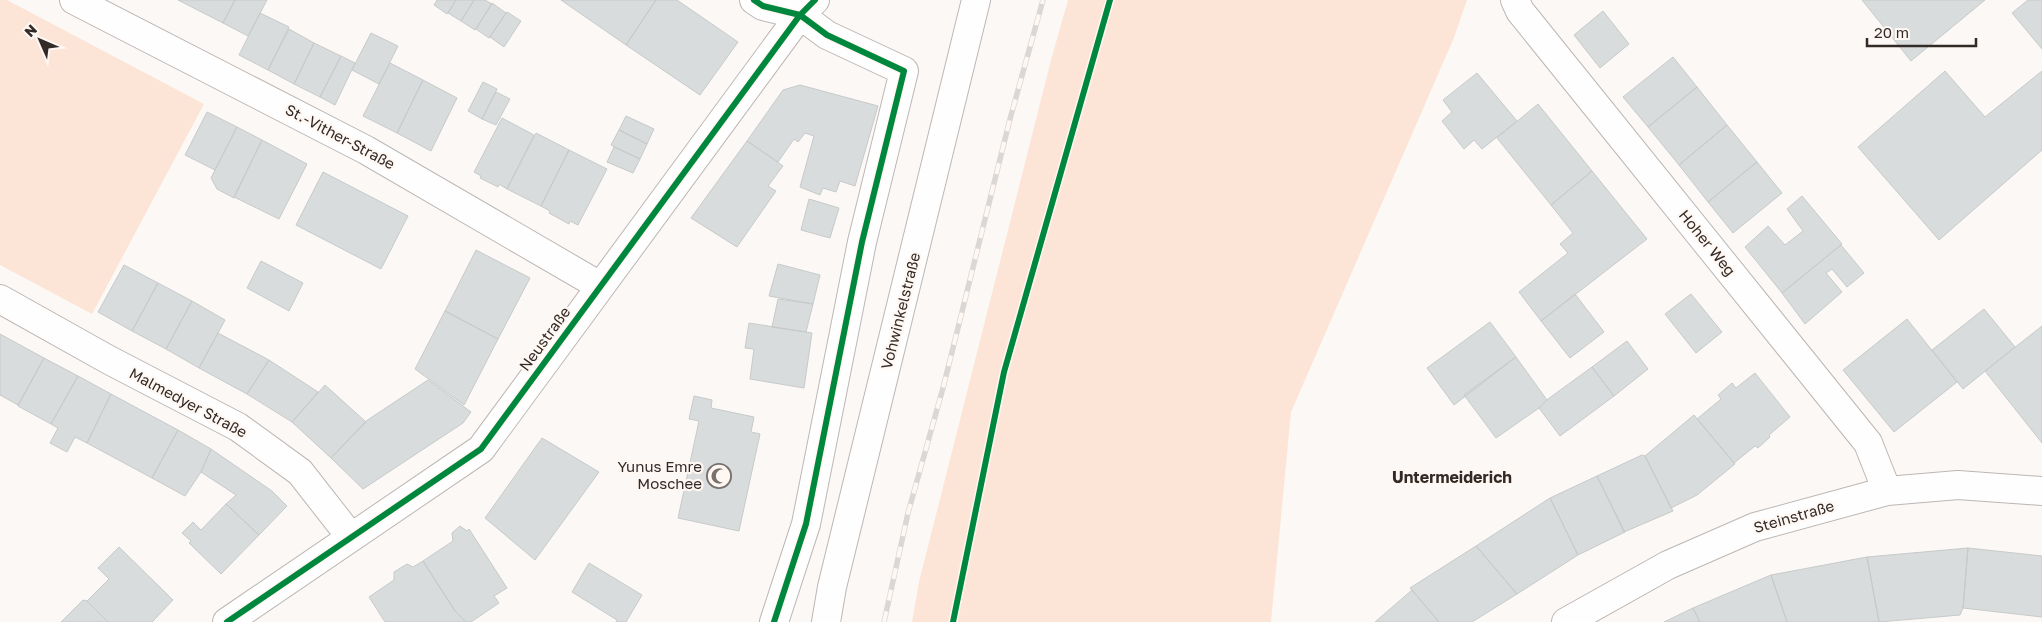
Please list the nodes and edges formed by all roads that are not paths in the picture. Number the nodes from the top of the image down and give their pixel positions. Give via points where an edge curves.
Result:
1 (74, 0) edge
2 (754, 0) edge
3 (976, 0) edge
4 (1515, 0) edge
5 (808, 7) edge
6 (600, 286) junction
7 (0, 299) edge
8 (1887, 492) junction
9 (2042, 492) edge
10 (350, 536) junction
11 (228, 622) edge
12 (774, 622) edge
13 (826, 622) edge
14 (1566, 622) edge

1 - 6 street, St.-Vither-Straße via 366,150
2 - 5 street via 763,6
3 - 13 street, Vohwinkelstraße
4 - 8 street, Hoher Weg via 1526,19 1868,443
5 - 6 street, Neustraße
5 - 12 street via 827,35 904,71 862,242 806,524
6 - 10 street, Neustraße via 481,449
7 - 10 street, Malmedyer Straße via 238,427 300,472
8 - 9 street, Steinstraße via 1958,484
8 - 14 street, Steinstraße via 1756,527 1668,565
10 - 11 street, Neustraße

